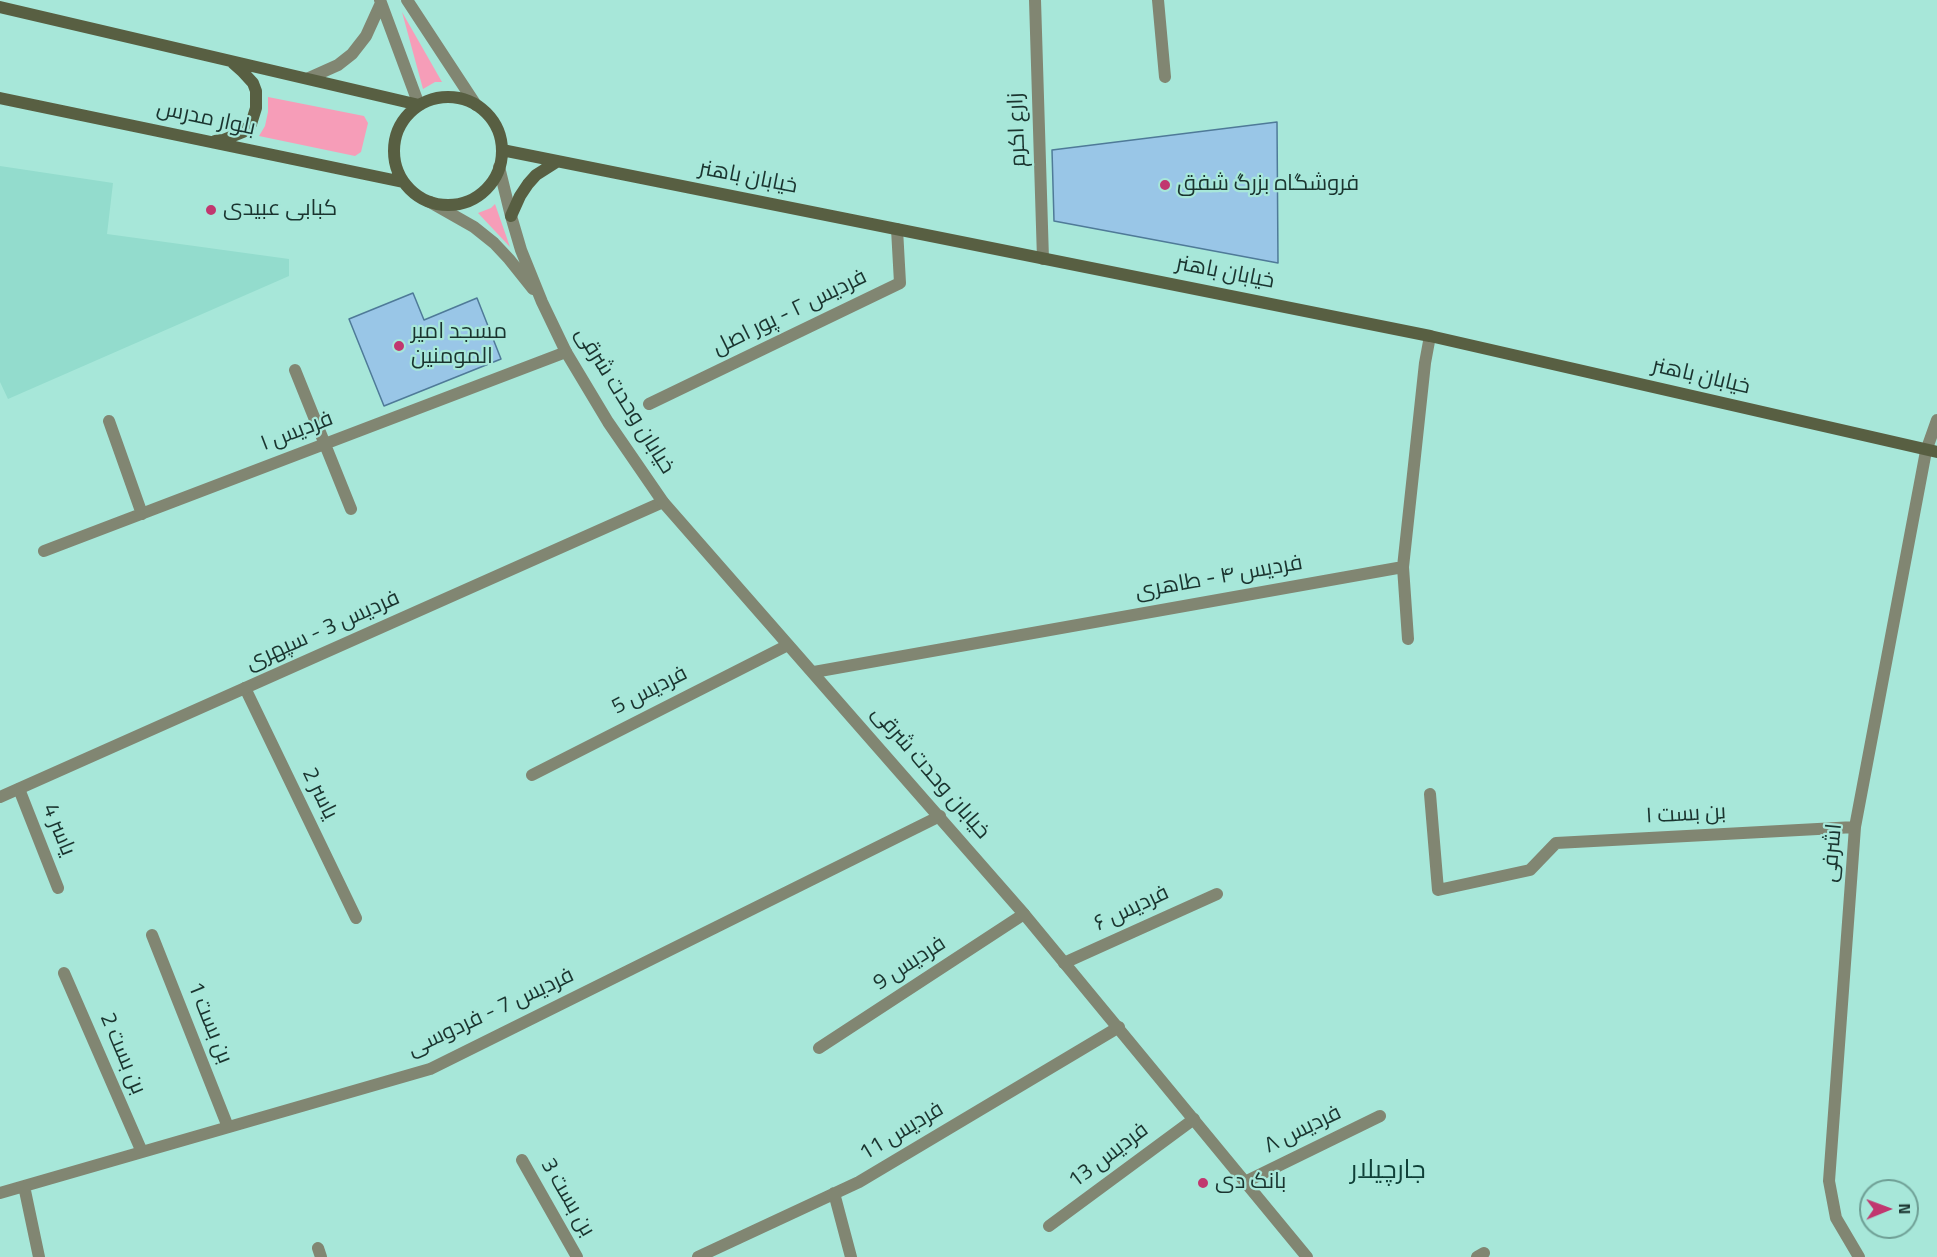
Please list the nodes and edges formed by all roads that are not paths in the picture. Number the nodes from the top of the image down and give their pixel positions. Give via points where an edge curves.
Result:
1 (407, 0) edge
2 (1035, 0) edge
3 (1158, 0) edge
4 (381, 2) edge
5 (0, 7) edge
6 (223, 58) junction
7 (1165, 77) dead end
8 (309, 78) junction
9 (0, 98) edge
10 (419, 105) junction
11 (476, 105) junction
12 (208, 141) junction
13 (502, 150) junction
14 (558, 161) junction
15 (499, 167) junction
16 (403, 182) junction
17 (430, 202) junction
18 (511, 216) junction
19 (897, 229) junction
20 (1043, 259) junction
21 (542, 302) junction
22 (1430, 336) junction
23 (566, 352) junction
24 (295, 370) dead end
25 (648, 404) dead end
26 (1937, 420) edge
27 (110, 421) dead end
28 (326, 444) junction
29 (1931, 452) edge
30 (663, 502) junction
31 (351, 509) dead end
32 (142, 514) junction
33 (44, 551) dead end
34 (1403, 567) junction
35 (1408, 639) dead end
36 (788, 645) junction
37 (814, 672) junction
38 (245, 688) junction
39 (532, 775) dead end
40 (19, 789) junction
41 (1430, 794) dead end
42 (0, 797) edge
43 (940, 816) junction
44 (1855, 827) junction
45 (58, 888) dead end
46 (1216, 894) dead end
47 (1024, 914) junction
48 (356, 918) dead end
49 (152, 935) dead end
50 (1064, 963) junction
51 (64, 973) dead end
52 (1119, 1027) junction
53 (819, 1048) dead end
54 (1380, 1116) dead end
55 (1194, 1119) junction
56 (228, 1127) junction
57 (142, 1152) junction
58 (522, 1160) dead end
59 (1245, 1182) junction
60 (24, 1186) junction
61 (0, 1192) edge
62 (834, 1193) junction
63 (1049, 1226) dead end
64 (39, 1257) edge
65 (577, 1257) edge
66 (698, 1257) edge
67 (851, 1257) edge
68 (1307, 1257) edge
69 (1859, 1257) edge

1 - 11 street
2 - 20 street, زارع اکرم
3 - 7 street
4 - 8 street via 366,36 352,54
4 - 10 street
5 - 6 main road
6 - 8 main road
6 - 12 main road via 237,66 253,84 256,108 251,124 243,132
8 - 10 main road
9 - 12 main road, بلوار مدرس
10 - 11 main road via 447,97
10 - 16 main road via 404,120 395,140 395,162
11 - 13 main road via 499,132
12 - 16 main road, بلوار مدرس
13 - 14 main road, خیابان باهنر
13 - 15 main road
14 - 18 main road via 528,184
14 - 19 main road, خیابان باهنر
15 - 17 main road via 492,183 479,195 447,205
15 - 18 street
16 - 17 main road
17 - 21 street via 494,243
18 - 21 street
19 - 20 main road, خیابان باهنر
19 - 25 street, فردیس ۲ - پور اصل via 900,284
20 - 22 main road, خیابان باهنر
21 - 23 street, خیابان وحدت شرقی
22 - 29 main road, خیابان باهنر
22 - 34 street
23 - 28 street, فردیس ۱
23 - 30 street, خیابان وحدت شرقی
24 - 28 street
26 - 29 street, اشرفی
27 - 32 street
28 - 31 street
28 - 32 street, فردیس ۱
29 - 44 street, اشرفی
30 - 36 street, خیابان وحدت شرقی
30 - 38 street, فردیس 3 - سپهری
32 - 33 street, فردیس ۱
34 - 35 street
34 - 37 street, فردیس ۴ - طاهری
36 - 37 street, خیابان وحدت شرقی
36 - 39 street, فردیس 5
37 - 43 street, خیابان وحدت شرقی
38 - 40 street, فردیس 3 - سپهری
38 - 48 street, یاسر 2
40 - 42 street, فردیس 3 - سپهری
40 - 45 street, یاسر 4
41 - 44 street, بن بست ۱ via 1438,890 1530,870 1556,843
43 - 47 street, خیابان وحدت شرقی
43 - 56 street, فردیس 7 - فردوسی via 430,1069
44 - 69 street, اشرفی via 1829,1181 1836,1218
46 - 50 street, فردیس ۶
47 - 50 street, خیابان وحدت شرقی
47 - 53 street, فردیس 9
49 - 56 street, بن بست 1
50 - 52 street, خیابان وحدت شرقی
51 - 57 street, بن بست 2
52 - 55 street, خیابان وحدت شرقی
52 - 62 street, فردیس 11 via 860,1182
54 - 59 street, فردیس ۸
55 - 59 street, خیابان وحدت شرقی
55 - 63 street, فردیس 13
56 - 57 street, فردیس 7 - فردوسی
57 - 60 street, فردیس 7 - فردوسی
58 - 65 street, بن بست 3
59 - 68 street, خیابان وحدت شرقی
60 - 61 street, فردیس 7 - فردوسی
60 - 64 street
62 - 66 street, فردیس 11
62 - 67 street

